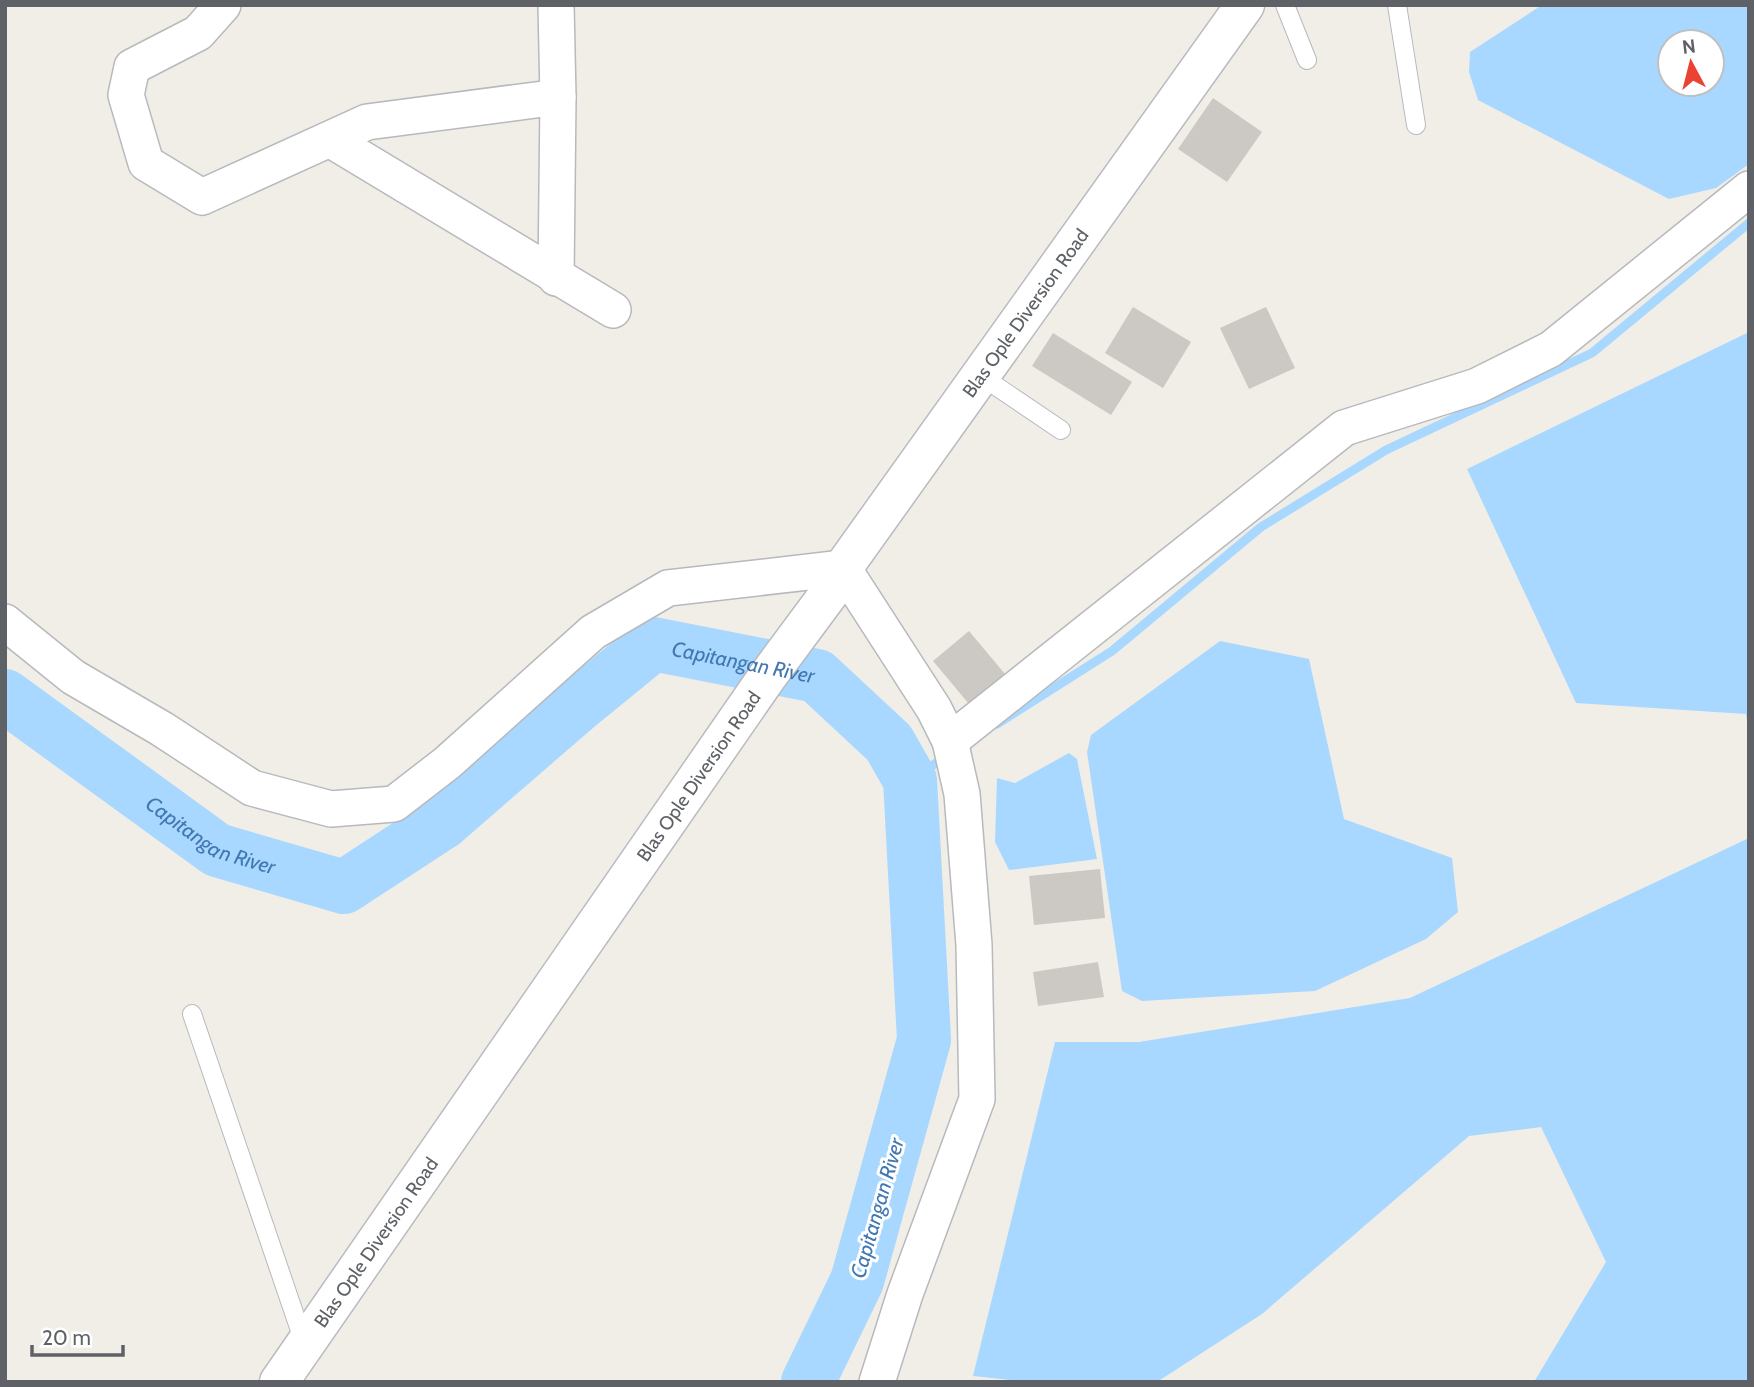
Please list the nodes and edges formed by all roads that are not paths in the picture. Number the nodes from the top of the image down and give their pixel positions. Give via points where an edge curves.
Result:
1 (223, 5) edge
2 (556, 5) edge
3 (1245, 5) edge
4 (1285, 5) edge
5 (1397, 5) edge
6 (1307, 60) dead end
7 (558, 97) junction
8 (1416, 125) dead end
9 (331, 140) junction
10 (1749, 189) edge
11 (556, 278) junction
12 (612, 310) dead end
13 (981, 376) junction
14 (1061, 430) dead end
15 (838, 578) junction
16 (5, 622) edge
17 (952, 746) junction
18 (192, 1014) dead end
19 (305, 1345) junction
20 (279, 1382) edge
21 (877, 1382) edge

1 - 9 street via 198,33 132,67 127,95 146,163 202,197
2 - 7 street
3 - 13 main road, Blas Ople Diversion Road
4 - 6 lane
5 - 8 lane
7 - 9 street via 367,122
7 - 11 street
9 - 11 street
10 - 17 street via 1551,349 1477,386 1344,428
11 - 12 street
13 - 14 lane
13 - 15 main road, Blas Ople Diversion Road
15 - 16 street via 667,589 593,632 447,763 394,804 331,809 252,788 73,677
15 - 17 street via 934,709
15 - 19 main road, Blas Ople Diversion Road
17 - 21 street via 962,794 974,944 977,1099
18 - 19 lane
19 - 20 main road, Blas Ople Diversion Road

